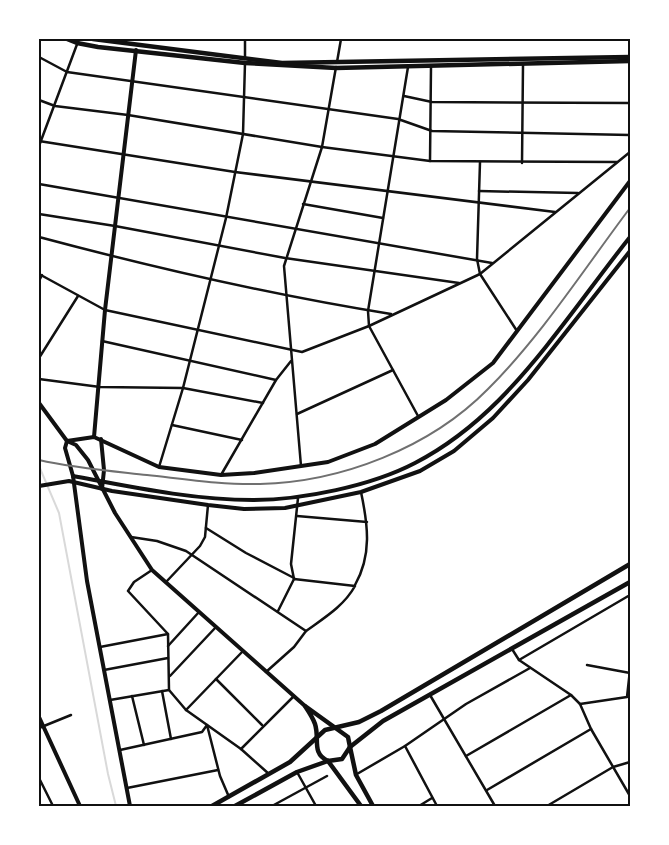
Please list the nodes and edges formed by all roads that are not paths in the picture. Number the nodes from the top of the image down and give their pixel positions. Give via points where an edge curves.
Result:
1 (67, 39) edge
2 (93, 39) edge
3 (138, 39) edge
4 (245, 39) edge
5 (341, 39) edge
6 (78, 41) edge
7 (136, 47) junction
8 (39, 57) edge
9 (630, 57) edge
10 (522, 58) junction
11 (245, 60) junction
12 (428, 60) junction
13 (630, 61) edge
14 (337, 62) junction
15 (523, 64) junction
16 (408, 67) junction
17 (430, 67) junction
18 (336, 68) junction
19 (67, 72) junction
20 (132, 82) junction
21 (404, 96) junction
22 (245, 98) junction
23 (39, 100) edge
24 (432, 102) junction
25 (522, 102) junction
26 (630, 103) edge
27 (55, 106) junction
28 (329, 111) junction
29 (128, 115) junction
30 (398, 119) junction
31 (432, 131) junction
32 (521, 133) junction
33 (243, 134) junction
34 (630, 135) edge
35 (40, 141) edge
36 (39, 146) edge
37 (322, 147) junction
38 (630, 152) edge
39 (123, 155) junction
40 (392, 155) junction
41 (430, 161) junction
42 (480, 162) junction
43 (617, 162) junction
44 (522, 163) junction
45 (235, 172) junction
46 (630, 181) edge
47 (310, 182) junction
48 (39, 184) edge
49 (386, 191) junction
50 (479, 192) junction
51 (579, 193) junction
52 (118, 198) junction
53 (478, 202) junction
54 (303, 204) junction
55 (555, 212) junction
56 (39, 214) edge
57 (226, 218) junction
58 (383, 218) junction
59 (115, 226) junction
60 (294, 230) junction
61 (39, 237) edge
62 (630, 237) edge
63 (379, 244) junction
64 (219, 247) junction
65 (630, 251) edge
66 (111, 256) junction
67 (285, 258) junction
68 (477, 259) junction
69 (492, 263) junction
70 (374, 271) junction
71 (40, 274) edge
72 (480, 274) junction
73 (210, 279) junction
74 (39, 281) edge
75 (459, 283) junction
76 (78, 296) junction
77 (288, 296) junction
78 (105, 310) junction
79 (368, 311) junction
80 (392, 315) junction
81 (369, 326) junction
82 (197, 331) junction
83 (517, 331) junction
84 (102, 341) junction
85 (292, 351) junction
86 (39, 358) edge
87 (190, 360) junction
88 (292, 360) junction
89 (393, 370) junction
90 (39, 379) edge
91 (276, 380) junction
92 (100, 387) junction
93 (183, 388) junction
94 (39, 403) edge
95 (263, 403) junction
96 (297, 414) junction
97 (418, 416) junction
98 (172, 426) junction
99 (94, 437) junction
100 (101, 439) junction
101 (242, 440) junction
102 (67, 441) junction
103 (159, 467) junction
104 (301, 467) junction
105 (221, 475) junction
106 (73, 476) junction
107 (67, 481) junction
108 (101, 481) junction
109 (75, 483) junction
110 (39, 486) edge
111 (102, 489) junction
112 (361, 492) junction
113 (298, 498) junction
114 (208, 505) junction
115 (297, 506) junction
116 (297, 516) junction
117 (367, 522) junction
118 (206, 528) junction
119 (129, 536) junction
120 (192, 555) junction
121 (630, 564) edge
122 (152, 570) junction
123 (294, 579) junction
124 (630, 582) edge
125 (165, 583) junction
126 (355, 586) junction
127 (630, 595) edge
128 (278, 611) junction
129 (199, 612) junction
130 (216, 627) junction
131 (306, 631) junction
132 (168, 634) junction
133 (168, 646) junction
134 (100, 647) junction
135 (512, 649) junction
136 (243, 652) junction
137 (168, 658) junction
138 (519, 660) junction
139 (587, 665) dead end
140 (530, 668) junction
141 (104, 670) junction
142 (266, 672) junction
143 (630, 672) edge
144 (168, 677) junction
145 (216, 679) junction
146 (169, 690) junction
147 (162, 691) junction
148 (571, 695) junction
149 (132, 696) junction
150 (294, 696) junction
151 (430, 696) junction
152 (629, 698) edge
153 (110, 700) junction
154 (580, 704) junction
155 (305, 706) junction
156 (186, 710) junction
157 (71, 715) dead end
158 (39, 717) edge
159 (444, 718) junction
160 (208, 725) junction
161 (262, 725) junction
162 (41, 727) edge
163 (336, 728) junction
164 (591, 729) junction
165 (171, 739) junction
166 (317, 739) junction
167 (144, 745) junction
168 (405, 746) junction
169 (350, 747) junction
170 (241, 749) junction
171 (120, 750) junction
172 (466, 756) junction
173 (328, 761) junction
174 (630, 762) edge
175 (613, 767) junction
176 (218, 770) junction
177 (297, 772) junction
178 (269, 774) junction
179 (356, 775) junction
180 (327, 776) dead end
181 (39, 778) edge
182 (126, 788) junction
183 (306, 788) junction
184 (486, 790) junction
185 (630, 796) edge
186 (229, 797) junction
187 (432, 798) junction
188 (53, 806) edge
189 (80, 806) edge
190 (130, 806) edge
191 (212, 806) edge
192 (235, 806) edge
193 (272, 806) edge
194 (316, 806) edge
195 (361, 806) edge
196 (373, 806) edge
197 (418, 806) edge
198 (437, 806) edge
199 (496, 806) edge
200 (547, 806) edge

1 - 6 main road
2 - 7 main road
3 - 7 street
4 - 11 street
5 - 14 street
6 - 7 main road
6 - 19 street
7 - 11 main road
7 - 20 main road
8 - 19 street
9 - 10 main road
10 - 12 main road
10 - 15 main road
11 - 14 main road
11 - 18 main road
11 - 22 street
12 - 14 main road
12 - 17 main road
13 - 15 main road
14 - 18 street
15 - 17 main road
15 - 25 street
16 - 17 main road
16 - 18 main road
16 - 21 street
17 - 24 street
18 - 28 street
19 - 20 street
19 - 27 street
20 - 22 street
20 - 29 main road
21 - 24 street
21 - 30 street
22 - 28 street
22 - 33 street
23 - 27 street
24 - 25 street
24 - 31 street
25 - 26 street
25 - 32 street
27 - 29 street
27 - 35 street
28 - 30 street
28 - 37 street
29 - 33 street
29 - 39 main road
30 - 31 street
30 - 40 street
31 - 32 street
31 - 41 street
32 - 34 street
32 - 44 street
33 - 37 street
33 - 45 street
35 - 36 street
35 - 39 street
37 - 40 street
37 - 47 street
38 - 43 street
39 - 45 street
39 - 52 main road
40 - 41 street
40 - 49 street
41 - 42 street
42 - 44 street
42 - 50 street
43 - 44 street
43 - 51 street
45 - 47 street
45 - 57 street
46 - 83 main road
47 - 49 street
47 - 54 street
48 - 52 street
49 - 53 street
49 - 58 street
50 - 51 street
50 - 53 street
51 - 55 street
52 - 57 street
52 - 59 main road
53 - 55 street
53 - 68 street
54 - 58 street
54 - 60 street
55 - 69 street
56 - 59 street
57 - 60 street
57 - 64 street
58 - 63 street
59 - 64 street
59 - 66 main road
60 - 63 street
60 - 67 street
61 - 66 street
62 - 113 main road via 536,358 471,426 414,464 340,489
63 - 68 street
63 - 70 street
64 - 67 street
64 - 73 street
65 - 112 main road via 528,380 493,418 454,450 420,471
66 - 73 street
66 - 78 main road
67 - 70 street
67 - 77 street
68 - 69 street
68 - 72 street
69 - 72 street
70 - 75 street
70 - 79 street
71 - 74 street
71 - 76 street
72 - 75 street
72 - 83 street
73 - 77 street
73 - 82 street
75 - 80 street
76 - 78 street
76 - 86 street
77 - 79 street
77 - 85 street
78 - 82 street
78 - 84 main road
79 - 80 street
79 - 81 street
80 - 81 street
81 - 85 street via 302,352
81 - 89 street
82 - 85 street
82 - 87 street
83 - 97 main road via 479,376
84 - 87 street
84 - 92 main road
85 - 88 street
87 - 91 street
87 - 93 street
88 - 91 street
88 - 96 street
89 - 96 street
89 - 97 street
90 - 92 street
91 - 95 street
92 - 93 street
92 - 99 main road
93 - 95 street
93 - 98 street
94 - 102 main road
95 - 101 street
96 - 104 street
97 - 104 main road via 375,444 328,462
98 - 101 street
98 - 103 street
99 - 100 main road
99 - 102 main road
100 - 103 main road
100 - 108 main road
101 - 105 street
102 - 106 main road via 65,448
102 - 108 main road via 76,445
103 - 105 main road
104 - 105 main road
106 - 107 main road
106 - 108 main road
106 - 109 main road
107 - 109 main road
107 - 110 main road
108 - 111 main road
108 - 113 main road via 220,498
109 - 111 main road
109 - 134 main road via 87,581
111 - 114 main road
111 - 119 main road
112 - 115 main road
112 - 117 street
113 - 115 street
114 - 115 main road via 244,509
114 - 118 street
115 - 116 street
116 - 117 street
116 - 123 street via 291,564
117 - 126 street via 367,552 363,572
118 - 120 street via 205,537
118 - 123 street
119 - 120 street via 157,541
119 - 122 main road
120 - 125 street
120 - 128 street
121 - 163 main road via 381,711 359,722
122 - 125 main road
122 - 132 street via 134,582 128,591
123 - 126 street
123 - 128 street
124 - 135 main road
125 - 129 main road
126 - 131 street via 334,610
127 - 138 street
128 - 131 street
129 - 130 main road
129 - 133 street
130 - 136 main road
130 - 144 street
131 - 142 street via 294,647
132 - 133 street
132 - 134 street
133 - 137 street
134 - 141 main road
135 - 138 street
135 - 151 main road
136 - 142 main road
136 - 145 street
137 - 141 street
137 - 144 street
138 - 140 street
139 - 143 street
140 - 148 street
140 - 159 street
141 - 153 main road
142 - 150 main road
143 - 152 street
144 - 146 street
145 - 156 street
145 - 161 street
146 - 147 street
146 - 156 street
147 - 149 street
147 - 165 street
148 - 154 street
148 - 172 street
149 - 153 street
149 - 167 street
150 - 155 main road
150 - 161 street
151 - 159 street
151 - 169 main road via 384,721
152 - 154 street
153 - 171 main road
154 - 164 street
155 - 163 main road
155 - 166 main road via 316,725
156 - 160 street
157 - 162 street
158 - 162 main road
159 - 168 street
159 - 172 street
160 - 165 street via 202,732
160 - 170 street
160 - 176 street
161 - 170 street
162 - 189 main road
163 - 166 main road via 325,730
163 - 169 main road via 345,733
164 - 175 street
164 - 184 street
165 - 167 street
166 - 173 main road via 319,755
166 - 178 main road via 290,762
167 - 171 street
168 - 179 street
168 - 187 street
169 - 173 main road via 342,759
169 - 179 main road
170 - 178 street
171 - 182 main road
172 - 184 street
173 - 177 main road
173 - 195 main road
174 - 175 street
175 - 185 street
175 - 200 street
176 - 182 street
176 - 186 street
177 - 183 street
177 - 192 main road
178 - 186 main road
179 - 196 main road
180 - 183 street
181 - 188 street
182 - 190 main road
183 - 193 street
183 - 194 street
184 - 199 street
186 - 191 main road
187 - 197 street
187 - 198 street

